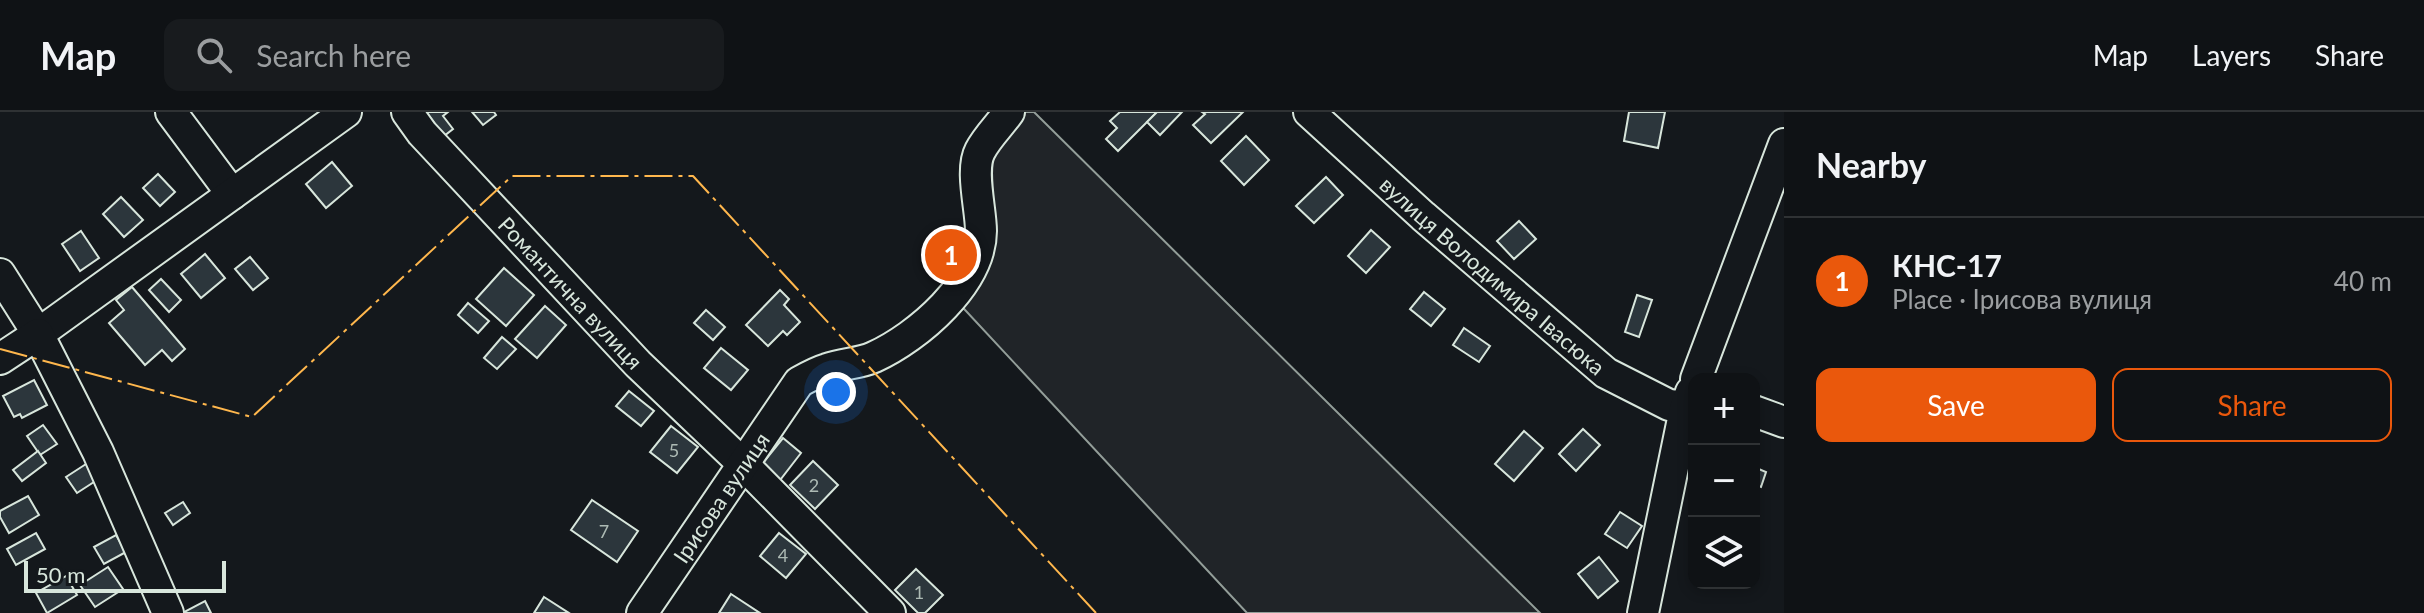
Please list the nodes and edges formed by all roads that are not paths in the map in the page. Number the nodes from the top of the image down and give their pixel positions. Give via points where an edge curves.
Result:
1 (171, 112) edge
2 (346, 112) edge
3 (407, 112) edge
4 (1009, 112) edge
5 (1309, 112) edge
6 (1784, 144) edge
7 (232, 194) junction
8 (0, 274) edge
9 (38, 334) junction
10 (0, 359) edge
11 (1700, 373) edge
12 (1688, 397) edge
13 (1688, 413) edge
14 (1760, 413) edge
15 (1784, 422) edge
16 (743, 464) junction
17 (168, 613) edge
18 (642, 613) edge
19 (890, 613) edge
20 (1643, 613) edge

1 - 7 street
2 - 7 street
3 - 16 street, Романтична вулиця via 638,364
4 - 16 street, Ірисова вулиця via 979,152 981,234 972,265 953,297 897,345 799,382
5 - 12 street, вулиця Володимира Івасюка via 1606,373 1669,405
6 - 11 street
7 - 9 street
8 - 9 street
9 - 10 street
9 - 17 street via 98,452
13 - 20 street
14 - 15 street
16 - 18 street, Ірисова вулиця
16 - 19 street, Романтична вулиця

